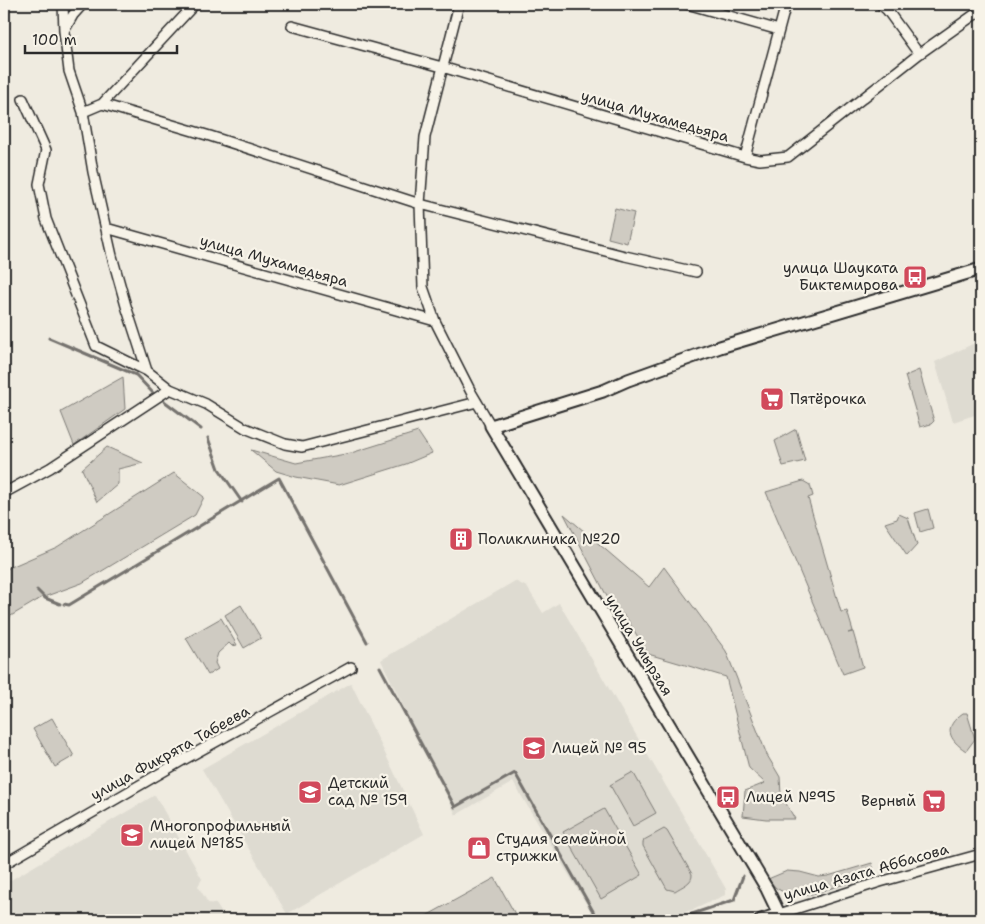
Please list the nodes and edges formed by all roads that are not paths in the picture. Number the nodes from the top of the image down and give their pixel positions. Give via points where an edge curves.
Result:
1 (63, 4) edge
2 (83, 4) edge
3 (195, 4) edge
4 (459, 4) edge
5 (686, 4) edge
6 (786, 4) edge
7 (880, 4) edge
8 (981, 10) edge
9 (292, 26) dead end
10 (779, 30) junction
11 (64, 31) junction
12 (919, 54) junction
13 (442, 67) junction
14 (23, 100) dead end
15 (102, 104) junction
16 (82, 112) junction
17 (745, 157) junction
18 (420, 204) junction
19 (106, 228) junction
20 (981, 269) edge
21 (696, 272) dead end
22 (435, 321) junction
23 (147, 371) junction
24 (170, 389) junction
25 (477, 402) junction
26 (491, 426) junction
27 (4, 493) edge
28 (351, 667) dead end
29 (981, 854) edge
30 (4, 864) edge
31 (779, 914) junction
32 (761, 920) edge

1 - 11 street
2 - 11 street
3 - 15 street
4 - 13 street
5 - 10 street
6 - 10 street
7 - 12 street
8 - 12 street, улица Мухамедьяра
9 - 13 street, улица Мухамедьяра
10 - 17 street
11 - 16 street via 69,71
12 - 17 street, улица Мухамедьяра via 788,157 760,160
13 - 17 street, улица Мухамедьяра
13 - 18 street via 425,137
14 - 23 street via 46,150 39,184 46,219 96,346
15 - 16 street
15 - 18 street
16 - 19 street
18 - 21 street
18 - 22 street via 423,287
19 - 22 street, улица Мухамедьяра
19 - 23 street
20 - 26 street via 720,347 603,391
22 - 25 street, улица Умырзая
23 - 24 street
24 - 25 street via 206,404 245,428 285,444 302,447
24 - 27 street via 50,468
25 - 26 street, улица Умырзая
26 - 31 street, улица Умырзая
28 - 30 street, улица Фикрята Табеева
29 - 31 street, улица Азата Аббасова
31 - 32 street, улица Азата Аббасова

